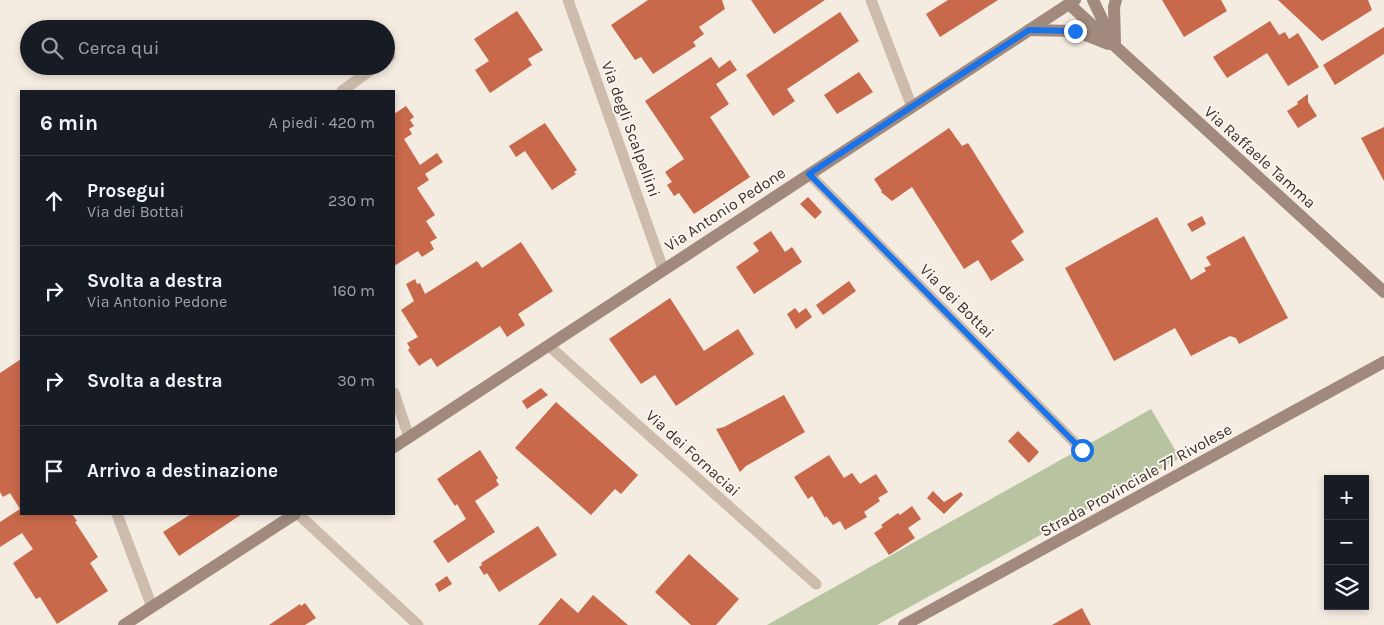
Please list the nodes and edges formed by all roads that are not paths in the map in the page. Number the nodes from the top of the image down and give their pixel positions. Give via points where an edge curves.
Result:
1 (568, 0) edge
2 (871, 0) edge
3 (1093, 0) edge
4 (1116, 0) edge
5 (1072, 2) edge
6 (1029, 30) junction
7 (1115, 47) junction
8 (364, 75) edge
9 (343, 90) edge
10 (912, 107) junction
11 (809, 174) junction
12 (663, 269) junction
13 (1384, 292) edge
14 (549, 346) junction
15 (1384, 362) edge
16 (395, 396) edge
17 (409, 437) junction
18 (395, 446) edge
19 (1082, 450) dead end
20 (117, 515) edge
21 (295, 515) edge
22 (298, 515) edge
23 (816, 584) dead end
24 (152, 607) junction
25 (124, 625) edge
26 (418, 625) edge
27 (904, 625) edge

1 - 12 street, Via degli Scalpellini
2 - 10 street
3 - 7 street
4 - 7 street
5 - 6 street, Via Antonio Pedone
5 - 7 street, Via Raffaele Tamma
6 - 7 street via 1075,31
6 - 10 street, Via Antonio Pedone
7 - 13 street, Via Raffaele Tamma
8 - 9 street
10 - 11 street, Via Antonio Pedone
11 - 12 street, Via Antonio Pedone
11 - 19 street, Via dei Bottai
12 - 14 street, Via Antonio Pedone
14 - 17 street, Via Antonio Pedone
14 - 23 street, Via dei Fornaciai
15 - 27 street, Strada Provinciale 77 Rivolese
16 - 17 street
17 - 18 street, Via Antonio Pedone
20 - 24 street
21 - 24 street
22 - 26 street
24 - 25 street

